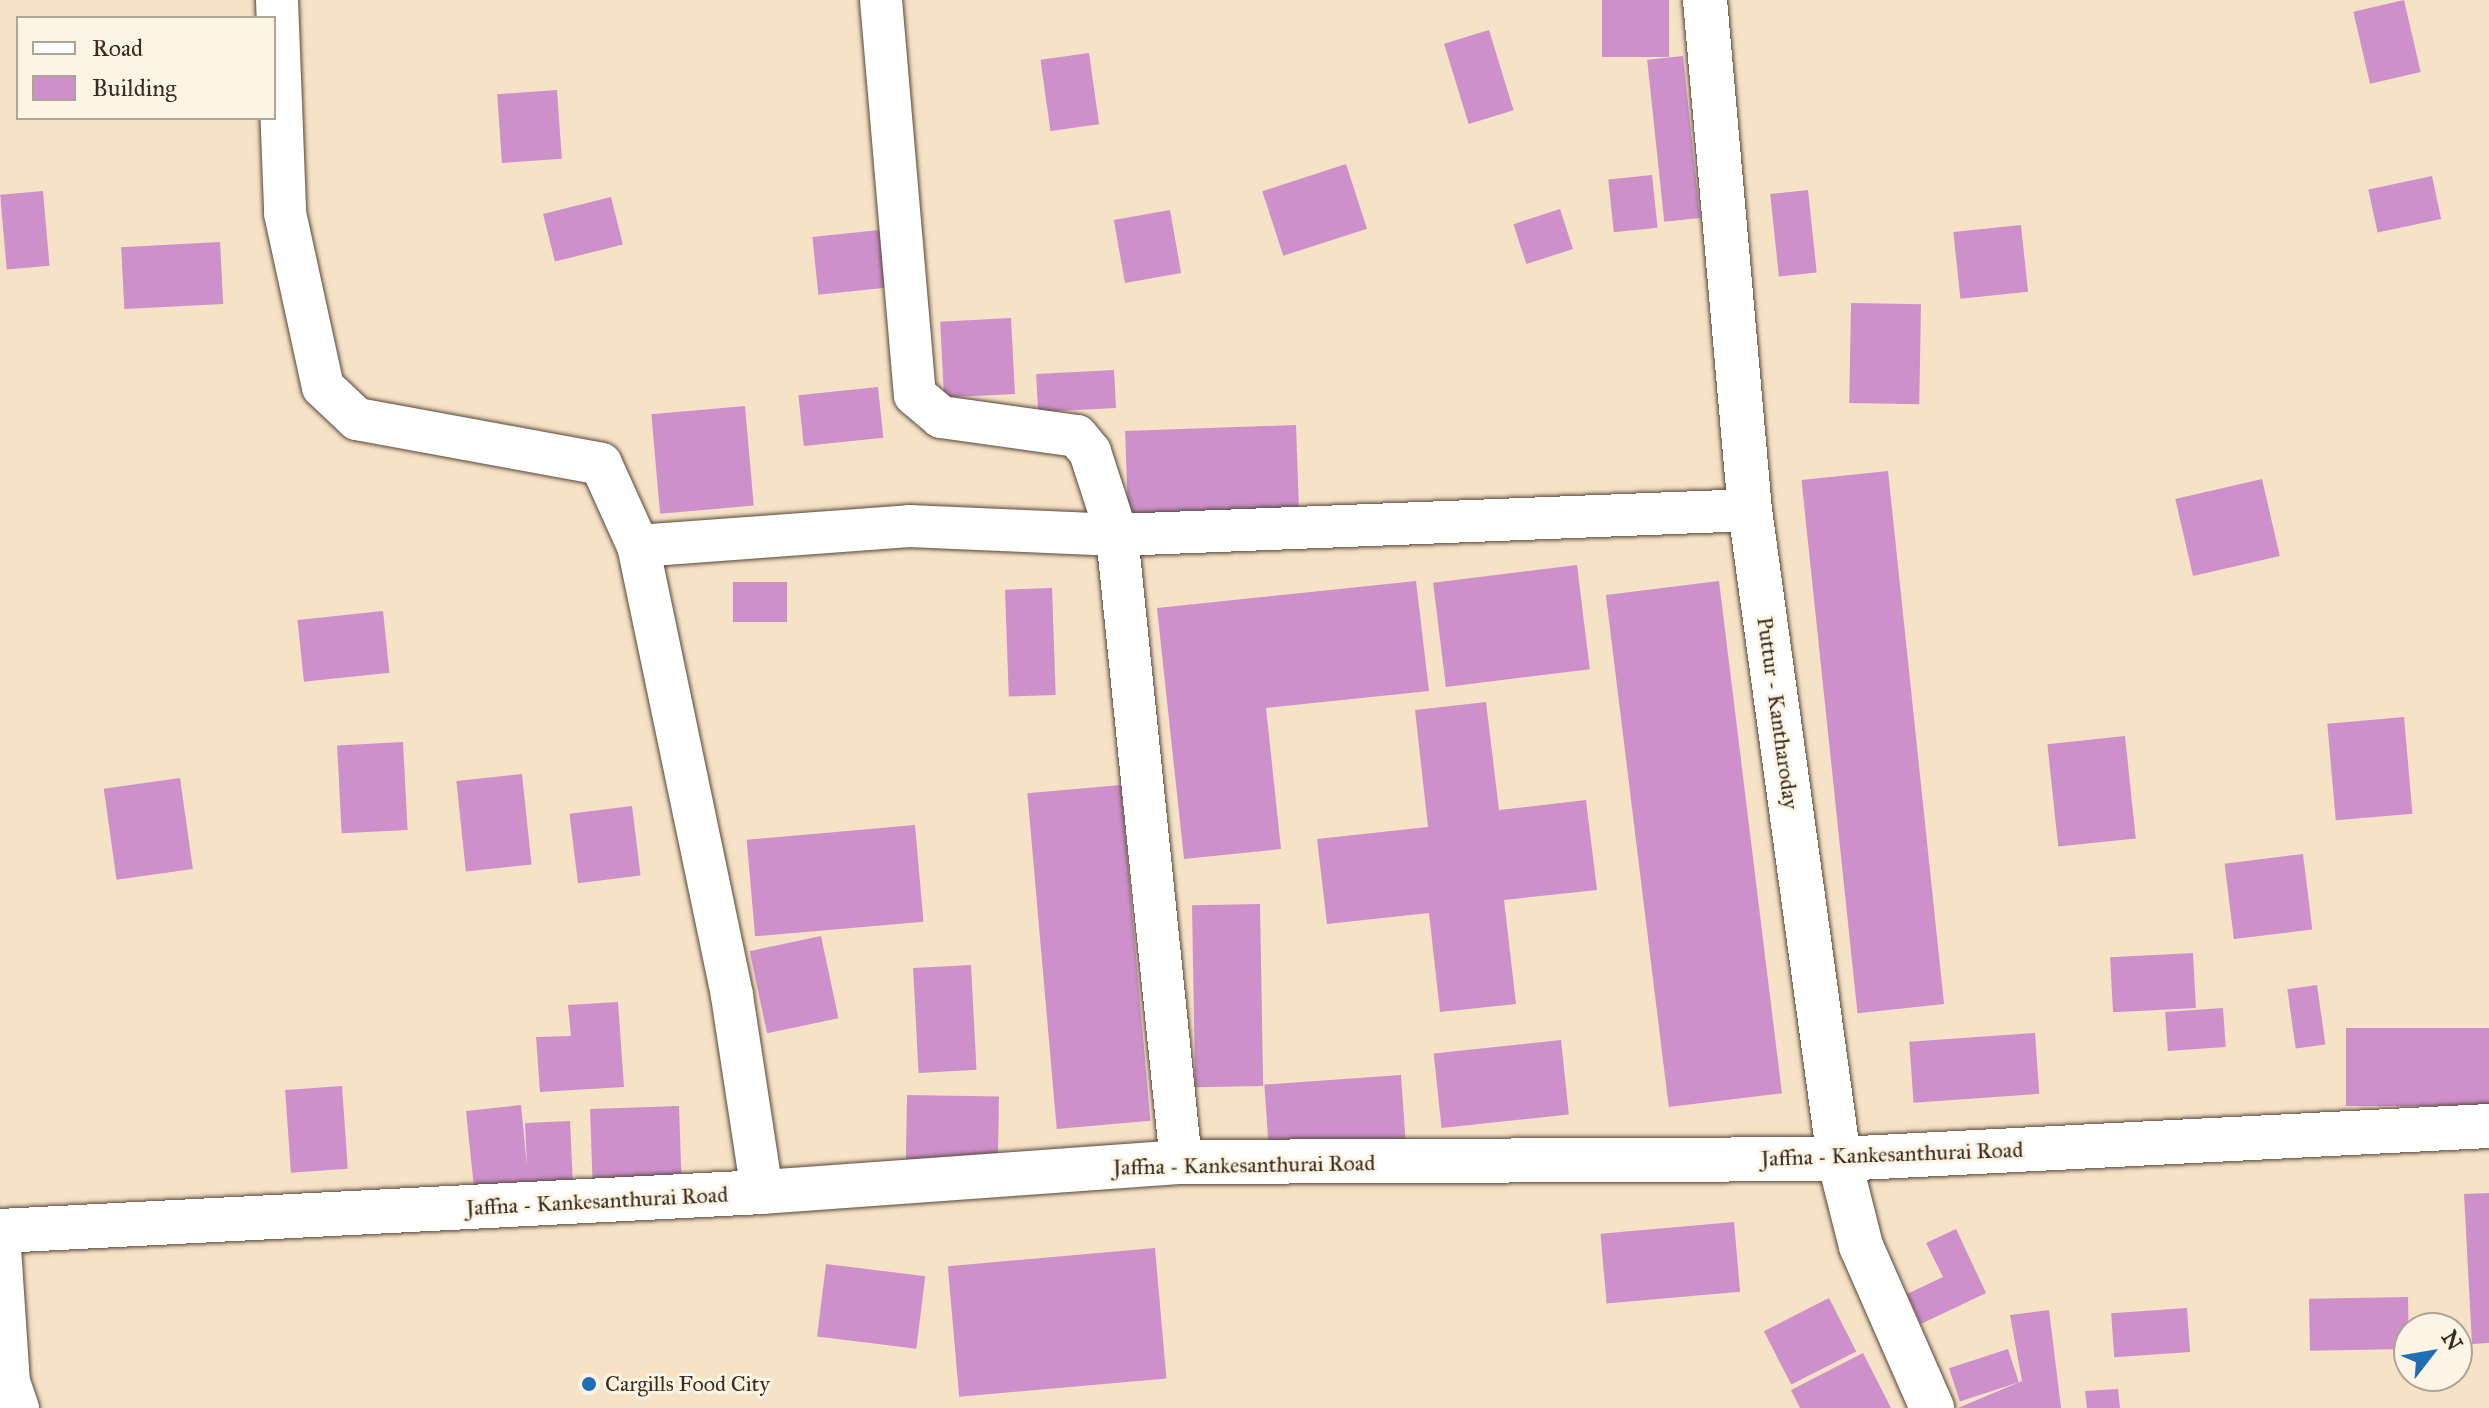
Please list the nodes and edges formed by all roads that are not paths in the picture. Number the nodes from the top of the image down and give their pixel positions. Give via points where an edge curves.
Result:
1 (277, 0) edge
2 (881, 0) edge
3 (1705, 0) edge
4 (1750, 510) junction
5 (1117, 535) junction
6 (638, 546) junction
7 (2489, 1126) edge
8 (1839, 1159) junction
9 (1181, 1162) junction
10 (762, 1192) junction
11 (0, 1231) edge
12 (0, 1248) edge
13 (18, 1408) edge
14 (1932, 1408) edge

1 - 6 street via 285,213 323,387 357,419 601,464
2 - 5 street via 915,395 941,417 1077,436 1090,452
3 - 4 main road, Puttur - Kantharoday
4 - 5 street
4 - 8 main road, Puttur - Kantharoday
5 - 6 street via 909,526
5 - 9 street
6 - 10 street via 732,995
7 - 8 main road, Jaffna - Kankesanthurai Road
8 - 9 main road, Jaffna - Kankesanthurai Road
8 - 14 main road, Puttur - Kantharoday via 1861,1246
9 - 10 main road, Jaffna - Kankesanthurai Road
10 - 11 main road, Jaffna - Kankesanthurai Road
12 - 13 street via 9,1382

